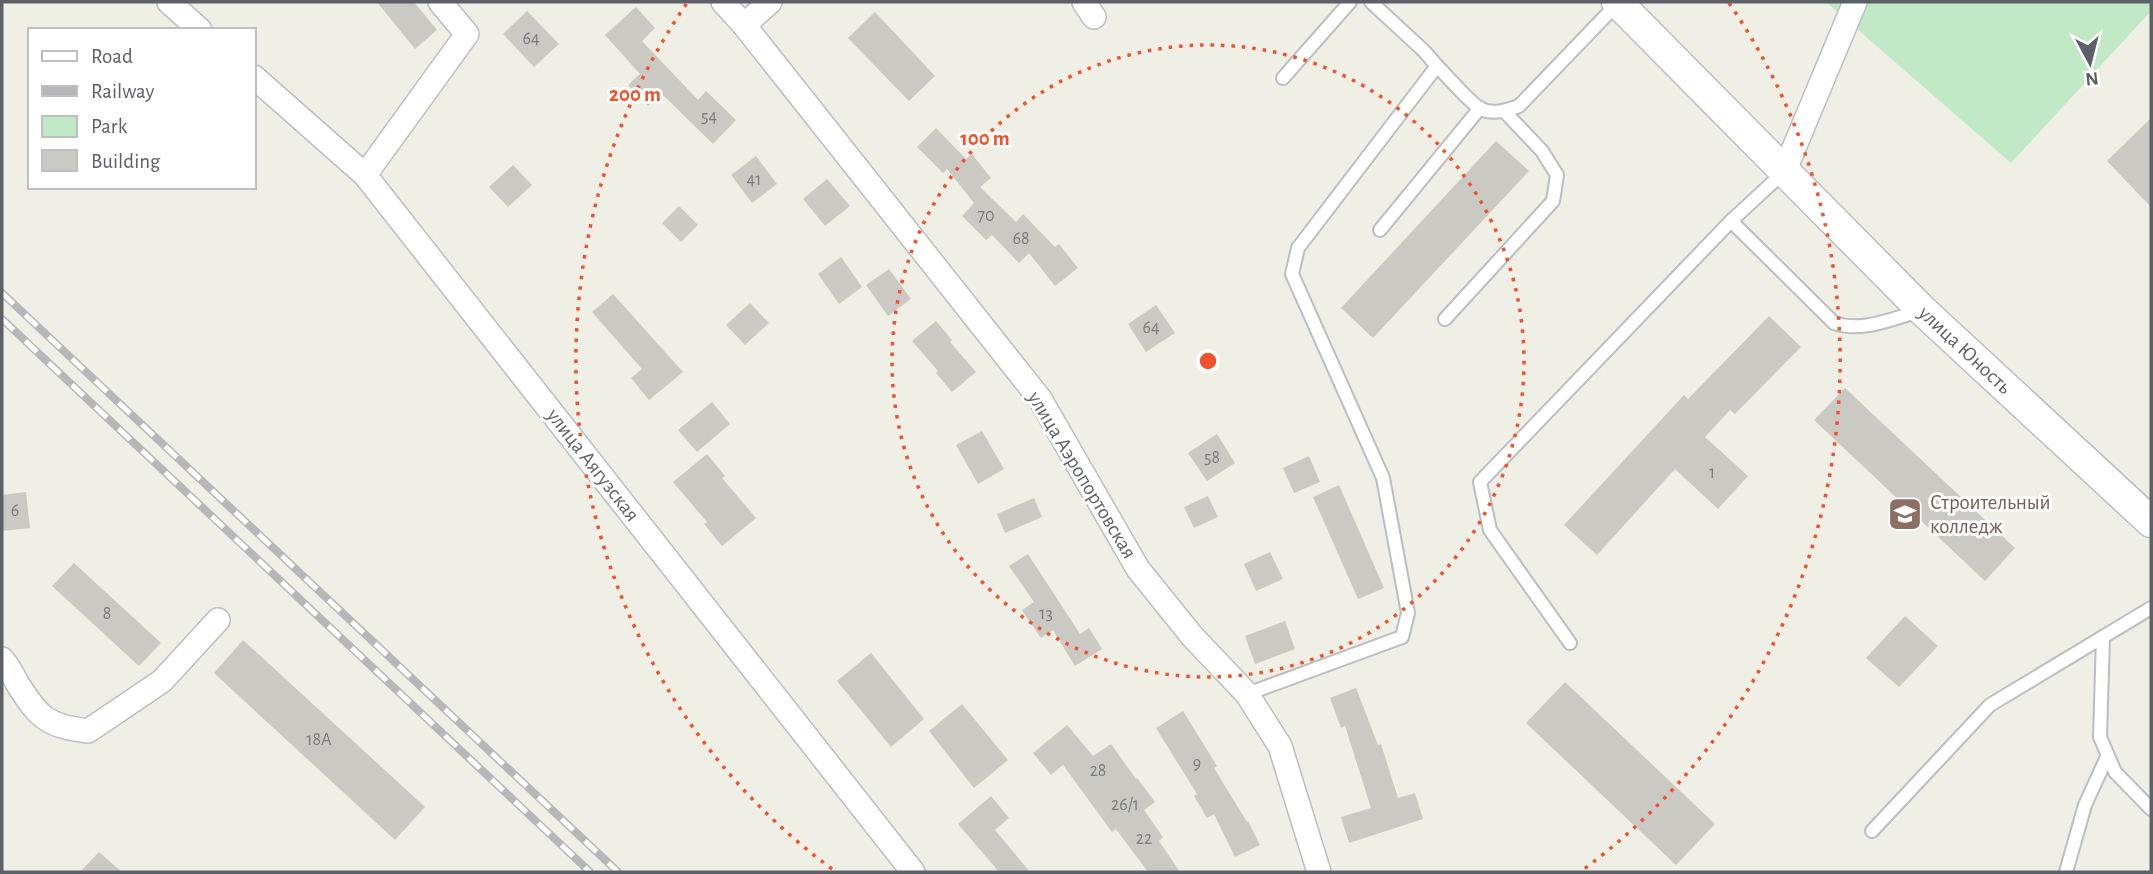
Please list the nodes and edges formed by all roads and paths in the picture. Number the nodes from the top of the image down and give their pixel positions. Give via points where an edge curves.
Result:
1 (169, 2) edge
2 (440, 2) edge
3 (723, 2) edge
4 (771, 2) edge
5 (1350, 2) edge
6 (1371, 2) edge
7 (1618, 2) edge
8 (1855, 2) edge
9 (744, 24) junction
10 (198, 28) edge
11 (1437, 66) junction
12 (1283, 78) dead end
13 (256, 79) edge
14 (1480, 108) junction
15 (1504, 111) junction
16 (1784, 172) junction
17 (365, 175) junction
18 (1731, 221) junction
19 (1380, 230) dead end
20 (1922, 310) junction
21 (1445, 319) dead end
22 (2151, 522) edge
23 (2151, 608) edge
24 (218, 620) dead end
25 (2103, 637) junction
26 (1570, 643) dead end
27 (2, 659) edge
28 (1247, 694) junction
29 (2107, 757) junction
30 (2151, 809) edge
31 (1872, 831) dead end
32 (913, 872) edge
33 (1319, 872) edge
34 (2066, 872) edge

1 - 10 street
2 - 17 street via 467,34
3 - 9 street, улица Аэропортовская
4 - 9 street
5 - 12 lane
6 - 11 lane
7 - 15 lane via 1519,106
7 - 16 street, улица Юность
8 - 16 street
9 - 28 street, улица Аэропортовская via 1040,399 1138,569
11 - 14 lane
11 - 28 lane via 1298,248 1292,274 1382,478 1408,612 1402,637
13 - 17 street, улица Аягузская
14 - 15 lane
14 - 19 lane
15 - 21 lane via 1542,151 1557,175 1553,201
16 - 18 lane
16 - 20 street, улица Юность
17 - 32 street, улица Аягузская
18 - 20 lane via 1834,323 1861,327
18 - 26 lane via 1480,482 1490,530
20 - 22 street, улица Юность
23 - 25 lane
24 - 27 street via 162,681 88,731 62,728 45,719
25 - 29 lane via 2100,737
25 - 31 lane via 1990,705
28 - 33 street, улица Аэропортовская via 1280,746
29 - 30 lane via 2115,772
29 - 34 lane via 2085,805

